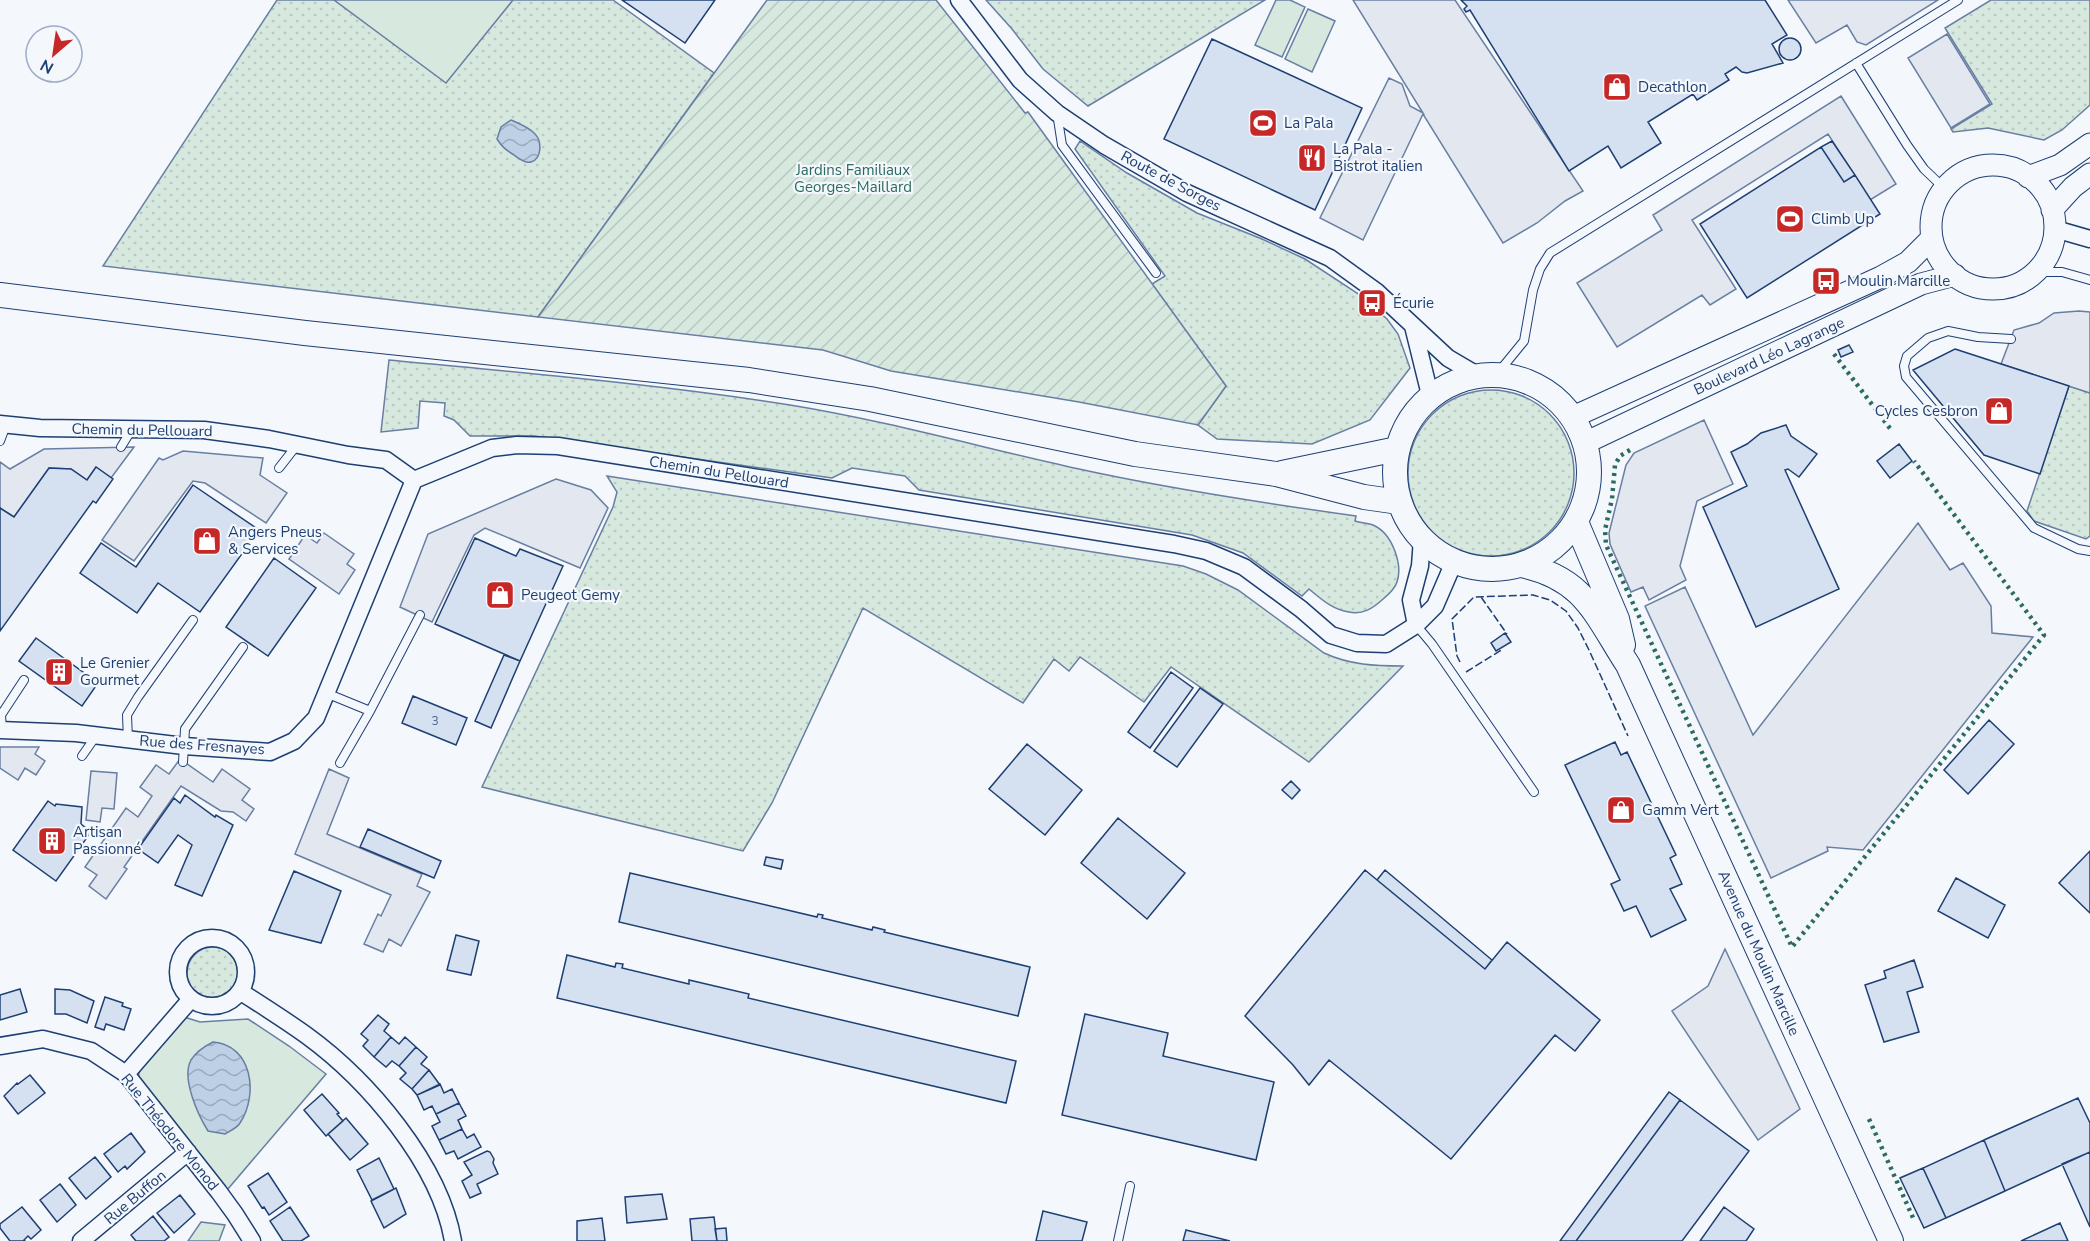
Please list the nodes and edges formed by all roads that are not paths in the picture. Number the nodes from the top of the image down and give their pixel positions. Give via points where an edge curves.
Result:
1 (958, 0) edge
2 (1958, 0) edge
3 (1856, 63) junction
4 (1057, 113) junction
5 (2090, 144) edge
6 (2090, 174) edge
7 (2028, 177) junction
8 (1945, 189) junction
9 (2054, 220) junction
10 (1932, 238) junction
11 (2090, 239) edge
12 (2036, 272) junction
13 (1156, 273) dead end
14 (1955, 275) junction
15 (2090, 280) edge
16 (0, 295) edge
17 (1413, 325) junction
18 (2011, 339) dead end
19 (1487, 374) junction
20 (1430, 396) junction
21 (1573, 417) junction
22 (132, 429) junction
23 (2, 430) edge
24 (1586, 443) junction
25 (297, 445) junction
26 (121, 447) dead end
27 (1397, 449) junction
28 (279, 468) dead end
29 (1276, 474) junction
30 (414, 480) junction
31 (1399, 502) junction
32 (1576, 522) junction
33 (1422, 539) junction
34 (2090, 551) edge
35 (1454, 562) junction
36 (1521, 565) junction
37 (420, 615) dead end
38 (193, 620) dead end
39 (1416, 625) junction
40 (243, 647) dead end
41 (1628, 665) junction
42 (24, 680) dead end
43 (326, 693) junction
44 (370, 711) junction
45 (1, 730) edge
46 (96, 736) junction
47 (128, 740) junction
48 (184, 754) junction
49 (82, 756) dead end
50 (340, 763) dead end
51 (1534, 792) dead end
52 (241, 992) junction
53 (191, 999) junction
54 (0, 1046) edge
55 (126, 1074) junction
56 (188, 1152) junction
57 (1130, 1186) dead end
58 (81, 1241) edge
59 (252, 1241) edge
60 (453, 1241) edge
61 (1118, 1241) edge
62 (1891, 1241) edge

1 - 4 street, Route de Sorges via 1020,80
2 - 3 lane
3 - 8 lane via 1907,145
3 - 19 lane via 1550,253 1533,290 1524,341
4 - 13 lane via 1062,145
4 - 17 street, Route de Sorges via 1188,193 1329,258 1377,292
5 - 7 street via 2060,165
6 - 9 street via 2068,191
7 - 8 street via 2006,167 1981,167 1964,173
7 - 9 street via 2042,189
8 - 10 street via 1934,212
9 - 11 street
9 - 12 street via 2053,243
10 - 14 street via 1940,258
10 - 21 street, Boulevard Léo Lagrange via 1908,262 1881,277
12 - 14 street via 2017,284 1996,289 1974,286
12 - 15 lane via 2062,272
14 - 24 street, Boulevard Léo Lagrange via 1921,284
16 - 29 main road via 305,333 749,380 870,399 1135,454
17 - 19 street, Route de Sorges via 1448,358
17 - 20 street
18 - 34 lane via 1978,338 1948,330 1928,338 1906,356 1906,377 2034,528
19 - 20 main road via 1452,382
19 - 21 main road via 1526,380 1552,395
20 - 27 main road via 1409,419
21 - 24 main road
22 - 23 street, Chemin du Pellouard
22 - 25 street, Chemin du Pellouard via 204,430
22 - 26 lane
24 - 32 main road via 1590,470 1587,497
25 - 28 lane
25 - 30 street, Chemin du Pellouard via 386,460
27 - 29 main road
27 - 31 main road via 1394,476
29 - 31 main road
30 - 39 street, Chemin du Pellouard via 492,448 558,446 1174,544 1206,551 1244,567 1331,634 1357,643 1386,644
30 - 43 street, Rue des Fresnayes
31 - 33 main road
32 - 36 main road via 1543,555
32 - 41 main road, Avenue du Moulin Marcille via 1617,619
33 - 35 main road
33 - 39 street via 1411,600
35 - 36 main road via 1488,569
35 - 39 street, Chemin du Pellouard via 1435,606
36 - 41 main road, Avenue du Moulin Marcille via 1562,580 1587,600
37 - 44 lane
38 - 47 lane via 127,716
39 - 51 lane
40 - 48 lane via 185,729
41 - 62 main road, Avenue du Moulin Marcille
42 - 45 lane via 1,715
43 - 44 lane
43 - 48 street, Rue des Fresnayes via 316,718 294,741 270,752
44 - 50 lane
45 - 46 street, Rue des Fresnayes
46 - 47 street, Rue des Fresnayes
46 - 49 lane
47 - 48 street, Rue des Fresnayes
52 - 53 street via 233,1000 212,1007
52 - 53 street via 246,975 244,958 228,941 206,938 195,942 180,958 179,980
52 - 60 street via 307,1036 364,1084 410,1142 438,1192
53 - 55 street
54 - 55 street, Rue Théodore Monod via 43,1039 91,1051
55 - 56 street, Rue Théodore Monod
56 - 58 street, Rue Buffon
56 - 59 street, Rue Théodore Monod
57 - 61 lane

